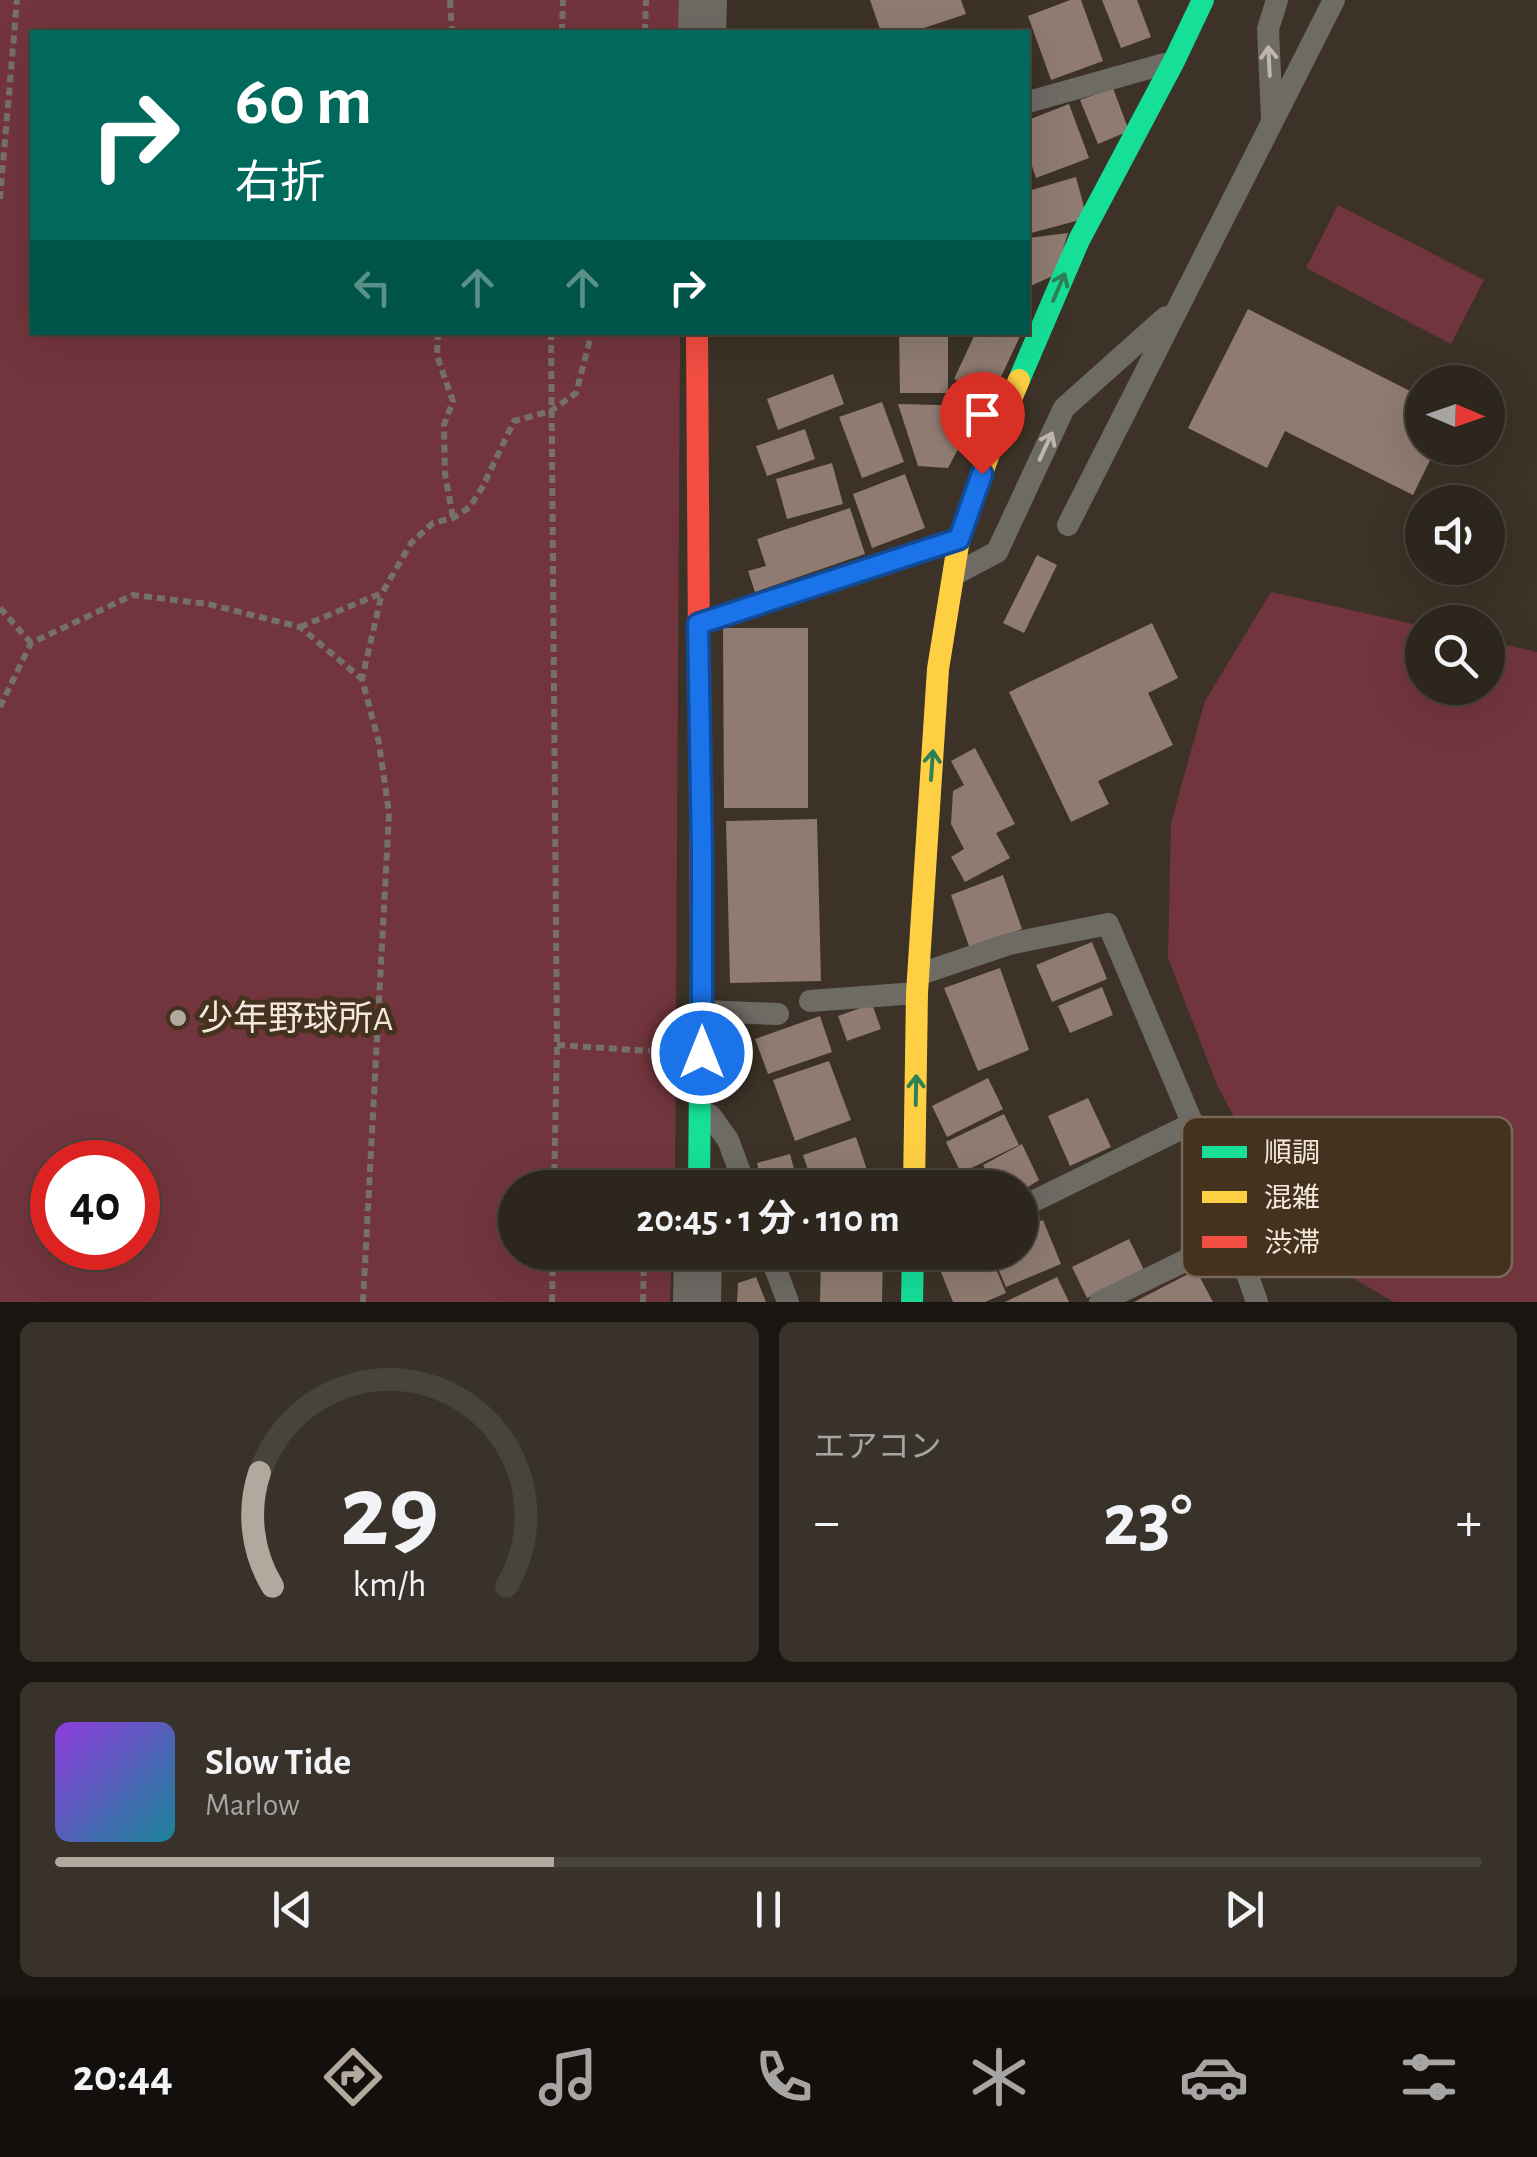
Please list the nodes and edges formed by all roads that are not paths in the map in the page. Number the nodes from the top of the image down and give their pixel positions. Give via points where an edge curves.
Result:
1 (704, 0) edge
2 (1203, 0) edge
3 (1277, 0) edge
4 (1334, 0) edge
5 (702, 30) edge
6 (1174, 62) junction
7 (1030, 101) edge
8 (1272, 122) junction
9 (1178, 307) junction
10 (697, 335) edge
11 (1068, 525) dead end
12 (959, 539) junction
13 (952, 576) junction
14 (698, 624) junction
15 (918, 984) junction
16 (810, 1002) dead end
17 (702, 1011) junction
18 (778, 1014) dead end
19 (701, 1102) junction
20 (1190, 1117) edge
21 (1182, 1128) edge
22 (699, 1170) edge
23 (739, 1170) edge
24 (914, 1170) edge
25 (1038, 1199) edge
26 (1182, 1262) edge
27 (698, 1270) edge
28 (776, 1270) edge
29 (913, 1270) edge
30 (1248, 1277) edge
31 (697, 1302) edge
32 (788, 1302) edge
33 (912, 1302) edge
34 (1100, 1302) edge
35 (1256, 1302) edge

1 - 5 street
2 - 6 street
8 -> 3 lane via 1268,29
4 - 8 lane
6 - 7 lane
12 -> 6 street via 1079,240
8 - 9 lane
9 - 11 lane
13 -> 9 lane via 997,552 1064,408
10 - 14 street
12 - 13 street
12 - 14 lane
15 -> 13 street via 938,669
14 - 17 street
15 - 16 lane
15 - 20 lane via 1009,944 1108,924
24 -> 15 street
17 - 18 lane
17 - 19 street
19 - 22 street
19 - 23 lane
21 - 25 lane
26 - 34 lane
27 - 31 street
28 - 32 lane
29 - 33 street
30 - 35 lane

